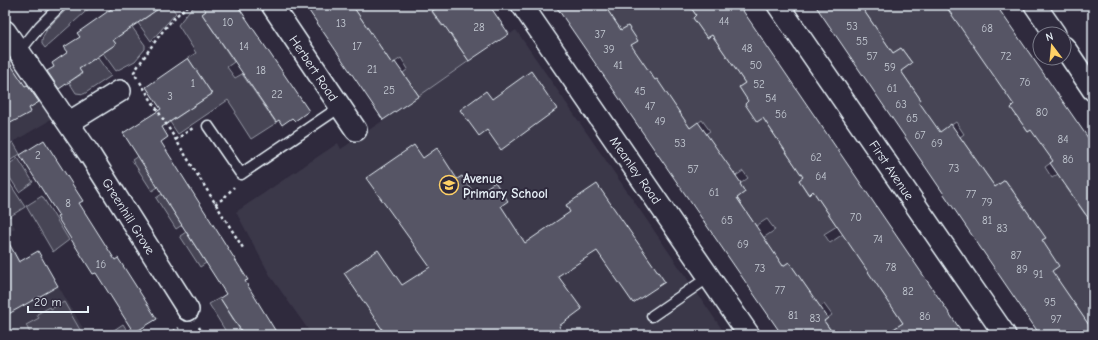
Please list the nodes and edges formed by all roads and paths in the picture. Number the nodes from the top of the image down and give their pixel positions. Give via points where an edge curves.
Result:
1 (61, 5) edge
2 (189, 5) edge
3 (272, 5) edge
4 (522, 5) edge
5 (778, 5) edge
6 (1035, 5) edge
7 (1049, 26) edge
8 (5, 31) edge
9 (19, 52) junction
10 (1072, 60) edge
11 (1093, 90) edge
12 (120, 91) dead end
13 (340, 107) junction
14 (68, 123) junction
15 (208, 126) dead end
16 (356, 130) dead end
17 (241, 174) junction
18 (215, 204) junction
19 (242, 248) dead end
20 (709, 277) junction
21 (188, 310) dead end
22 (652, 316) dead end
23 (749, 335) edge
24 (1004, 335) edge

1 - 9 lane
2 - 18 path via 178,13 134,72
3 - 13 street, Herbert Road
4 - 20 street, Meanley Road
5 - 24 street, First Avenue
6 - 7 street
8 - 9 street, Greenhill Grove
9 - 14 street, Greenhill Grove
10 - 11 street
12 - 14 street
13 - 16 street, Herbert Road
13 - 17 lane
14 - 21 street, Greenhill Grove
15 - 17 lane
17 - 18 path via 234,188
18 - 19 path
20 - 22 lane
20 - 23 street, Meanley Road

